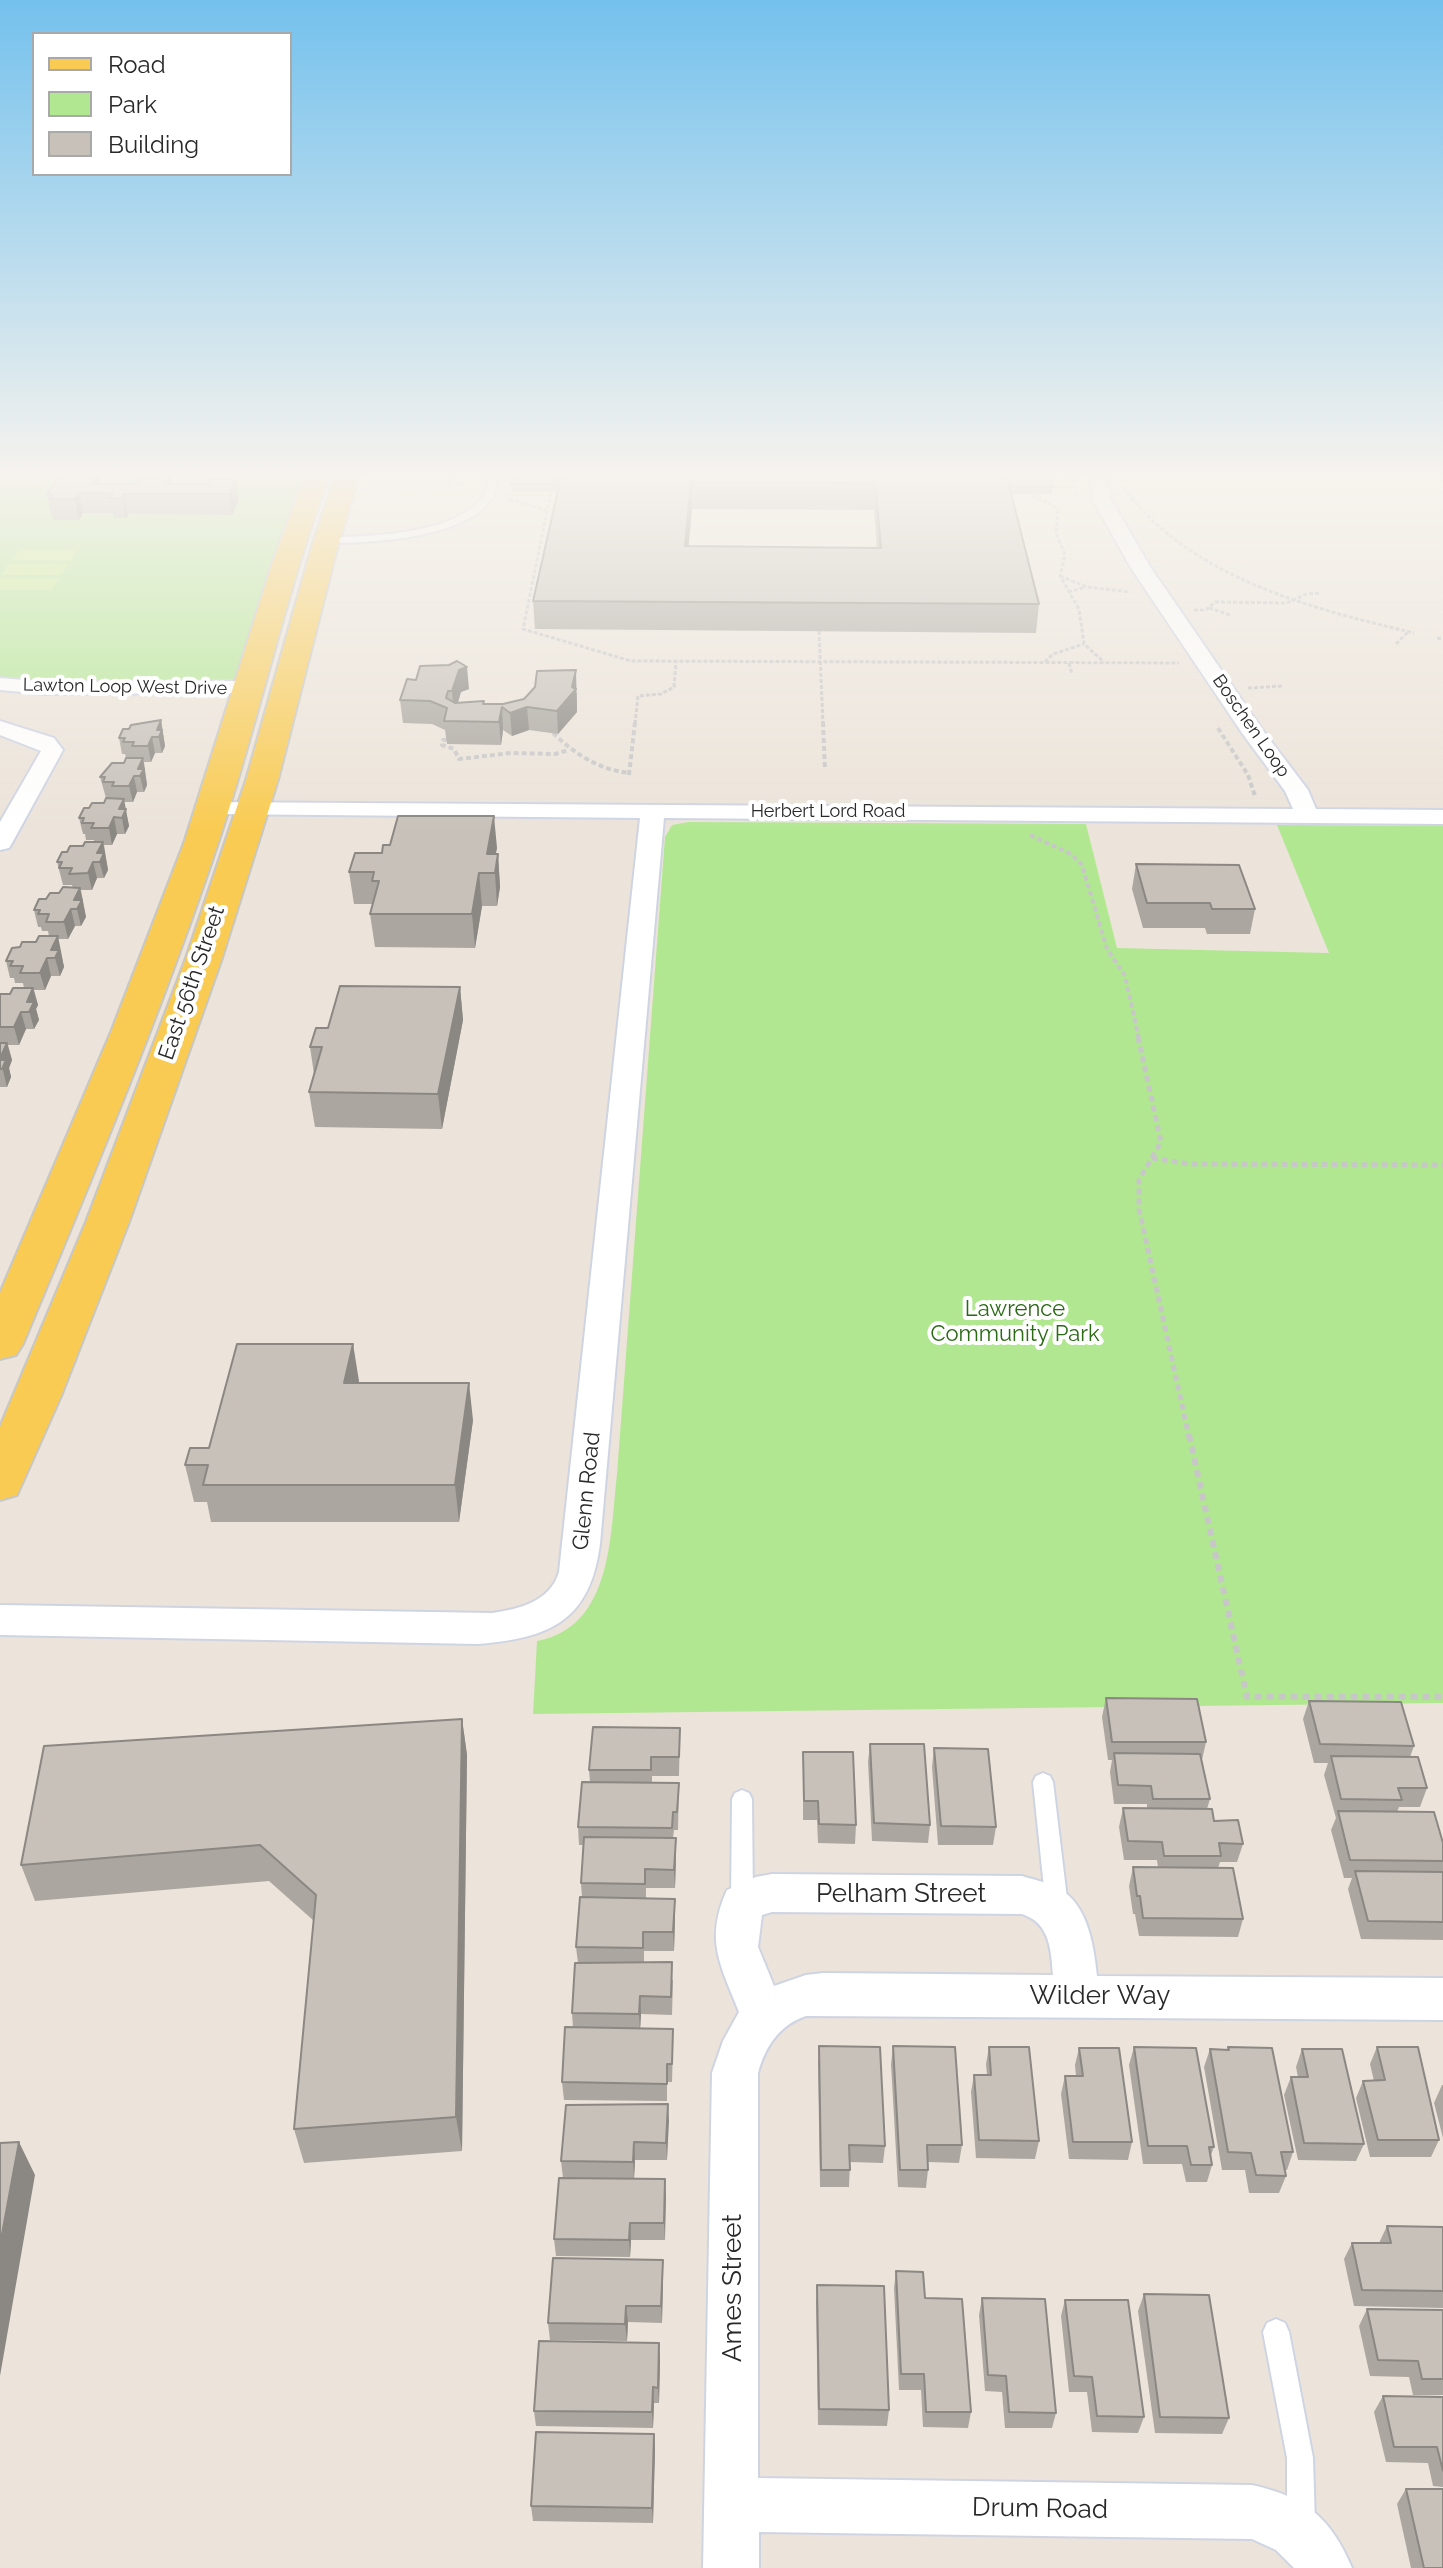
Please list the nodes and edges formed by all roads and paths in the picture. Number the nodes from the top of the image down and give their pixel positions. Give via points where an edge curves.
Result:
1 (1068, 592) edge
2 (277, 593) edge
3 (312, 593) edge
4 (530, 593) edge
5 (1158, 593) edge
6 (1280, 593) edge
7 (1321, 593) dead end
8 (1295, 599) junction
9 (1209, 608) junction
10 (1185, 611) dead end
11 (1230, 615) dead end
12 (819, 631) edge
13 (1408, 632) junction
14 (1414, 633) dead end
15 (1437, 638) dead end
16 (1443, 639) edge
17 (1084, 644) junction
18 (1396, 644) dead end
19 (676, 661) junction
20 (821, 662) junction
21 (1044, 662) junction
22 (1069, 663) junction
23 (1105, 663) junction
24 (1178, 663) junction
25 (1192, 663) dead end
26 (1072, 674) dead end
27 (1185, 675) dead end
28 (0, 684) edge
29 (1282, 686) dead end
30 (250, 687) junction
31 (1239, 688) dead end
32 (35, 702) junction
33 (1217, 725) dead end
34 (1, 727) edge
35 (553, 733) edge
36 (447, 740) edge
37 (569, 750) junction
38 (825, 770) dead end
39 (1258, 804) dead end
40 (212, 807) junction
41 (252, 807) junction
42 (653, 810) junction
43 (1308, 816) junction
44 (1443, 817) edge
45 (1024, 832) dead end
46 (0, 843) edge
47 (1152, 1158) junction
48 (1443, 1165) edge
49 (0, 1344) edge
50 (0, 1482) edge
51 (0, 1620) edge
52 (1443, 1697) edge
53 (1043, 1782) dead end
54 (742, 1799) dead end
55 (742, 1904) junction
56 (1058, 1913) junction
57 (1077, 1996) junction
58 (1443, 1999) edge
59 (763, 2016) junction
60 (1276, 2332) dead end
61 (731, 2505) junction
62 (1312, 2550) edge
63 (731, 2568) edge

1 - 17 path via 1083,621
2 - 30 main road, East 56th Street
3 - 41 main road, East 56th Street
4 - 19 path via 523,629 624,660
5 - 43 street, Boschen Loop via 1296,790
6 - 8 path
7 - 8 path
8 - 9 path via 1215,602
8 - 13 path
9 - 10 path
9 - 11 path
12 - 20 path
13 - 14 path
13 - 18 path
15 - 16 path
17 - 21 path
17 - 23 path
19 - 20 path
19 - 37 path via 674,687 657,696 638,696 630,774 610,772
20 - 21 path
20 - 38 path
21 - 22 path
22 - 23 path
22 - 26 path
23 - 24 path
24 - 25 path
24 - 27 path
28 - 32 street, Lawton Loop West Drive
29 - 31 path
30 - 32 street, Lawton Loop West Drive via 60,687
30 - 40 main road, East 56th Street
32 - 34 street via 21,723
33 - 39 path via 1248,775
34 - 46 street via 52,750
35 - 37 path
36 - 37 path via 442,745 454,749 459,759 479,761 511,753 555,756
40 - 41 street, Herbert Lord Road
40 - 49 main road, East 56th Street via 98,1112
41 - 42 street, Herbert Lord Road
41 - 50 main road, East 56th Street via 108,1221
42 - 43 street, Herbert Lord Road
42 - 51 street, Glenn Road via 582,1544 575,1583 562,1600 546,1613 508,1628
43 - 44 street, Herbert Lord Road
45 - 47 path via 1071,854 1082,865 1107,949 1125,976 1161,1142
47 - 48 path via 1190,1164
47 - 52 path via 1139,1180 1139,1209 1247,1697
53 - 56 lane
54 - 55 lane
55 - 56 street, Pelham Street via 772,1893 1022,1895 1045,1902
55 - 59 street via 736,1947
56 - 57 street via 1071,1947
57 - 58 street, Wilder Way
57 - 59 street, Wilder Way via 814,1994 790,1999
59 - 61 street, Ames Street via 748,2033 735,2073
60 - 62 lane
61 - 62 street, Drum Road via 1252,2512 1282,2520
61 - 63 street, Ames Street

